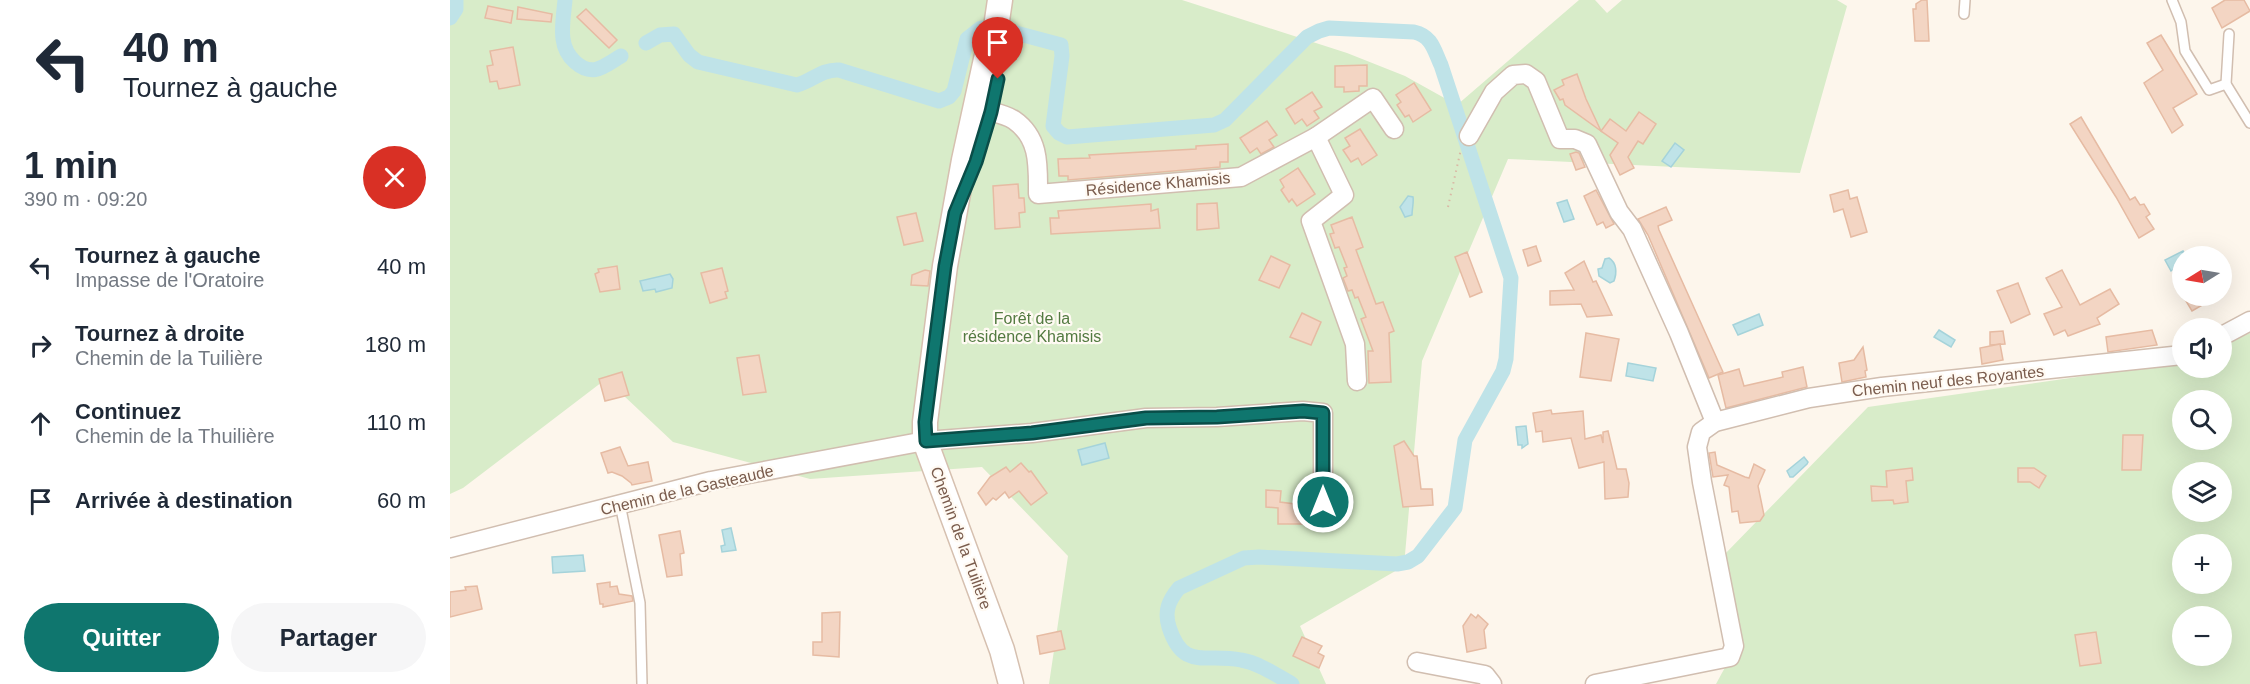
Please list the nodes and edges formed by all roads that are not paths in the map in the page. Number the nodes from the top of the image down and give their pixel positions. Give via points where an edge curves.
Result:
1 (1000, 0) edge
2 (1965, 0) edge
3 (2172, 0) edge
4 (1964, 14) dead end
5 (995, 34) junction
6 (2229, 34) dead end
7 (2226, 84) junction
8 (982, 112) junction
9 (2250, 123) edge
10 (1394, 129) dead end
11 (1316, 137) junction
12 (1466, 141) road end
13 (2250, 321) edge
14 (2232, 331) edge
15 (2172, 357) edge
16 (1357, 381) dead end
17 (1715, 422) junction
18 (926, 441) junction
19 (1323, 502) dead end
20 (620, 504) junction
21 (450, 548) edge
22 (1417, 662) dead end
23 (1014, 681) edge
24 (642, 684) edge
25 (1492, 684) edge
26 (1595, 684) edge

1 - 5 street
2 - 4 lane
3 - 7 lane via 2181,22 2185,51 2209,90
5 - 8 street via 984,67
5 - 8 street via 998,79
6 - 7 lane
7 - 9 lane
8 - 11 street, Résidence Khamisis via 1013,119 1028,134 1036,148 1038,194 1241,177
8 - 18 street, Chemin de la Tuilière via 945,266 925,422
10 - 11 street via 1373,98
11 - 16 street via 1344,195 1311,221 1355,344
12 - 17 street via 1494,92 1513,75 1526,74 1536,81 1560,139 1587,144 1619,212 1632,229
13 - 14 street
15 - 17 street, Chemin neuf des Royantes via 1872,388 1809,398
17 - 26 street via 1701,432 1697,447 1734,646 1730,657
18 - 19 street, Chemin de la Gasteaude via 1032,433 1146,418 1323,413
18 - 20 street, Chemin de la Gasteaude via 711,481
18 - 23 street, Chemin de la Tuilière
20 - 21 street, Chemin de la Gasteaude
20 - 24 lane via 640,603
22 - 25 street via 1485,675

